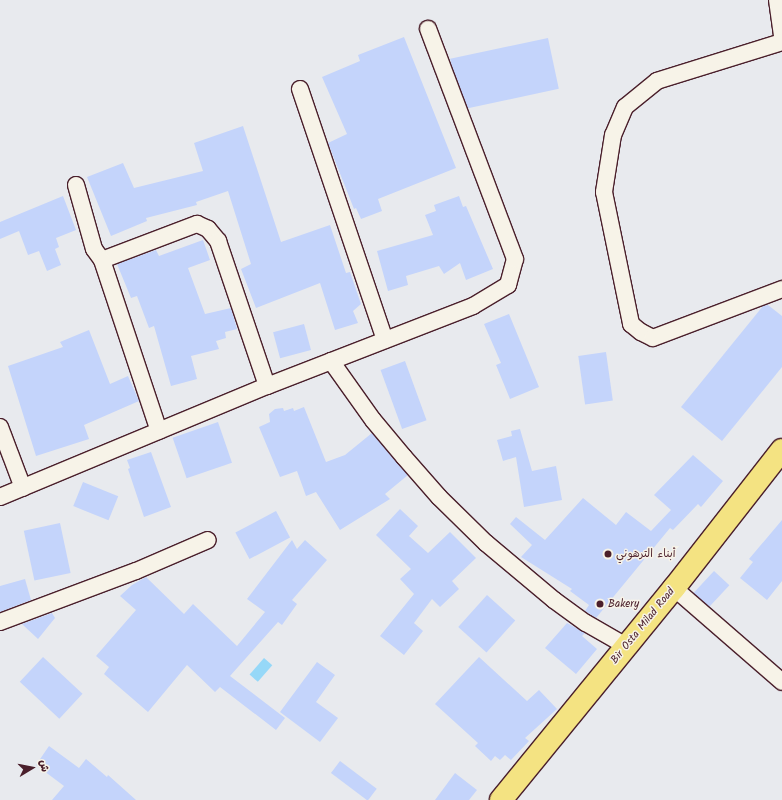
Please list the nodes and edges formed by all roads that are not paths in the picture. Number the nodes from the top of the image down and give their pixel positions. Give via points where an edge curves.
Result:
1 (776, 0) edge
2 (428, 29) dead end
3 (782, 36) edge
4 (782, 42) edge
5 (300, 89) dead end
6 (76, 185) dead end
7 (102, 260) junction
8 (782, 288) edge
9 (386, 340) junction
10 (331, 361) junction
11 (267, 386) junction
12 (0, 427) edge
13 (159, 431) junction
14 (782, 450) edge
15 (23, 488) junction
16 (0, 497) edge
17 (208, 540) dead end
18 (674, 588) junction
19 (0, 622) edge
20 (626, 646) junction
21 (782, 682) edge
22 (501, 800) edge

1 - 3 street
2 - 9 street via 515,260 508,285 473,306
4 - 8 street via 657,81 625,107 613,135 604,192 631,324 641,332 653,338
5 - 9 street
6 - 7 street via 94,250
7 - 11 street via 197,224 208,229 218,241
7 - 13 street
9 - 10 street
10 - 11 street
10 - 20 street via 373,420 404,457 438,497 480,538 561,605
11 - 13 street
12 - 15 street
13 - 15 street
14 - 18 main road, Bir Osta Milad Road
15 - 16 street
17 - 19 street via 136,571
18 - 20 main road, Bir Osta Milad Road
18 - 21 street
20 - 22 main road, Bir Osta Milad Road

